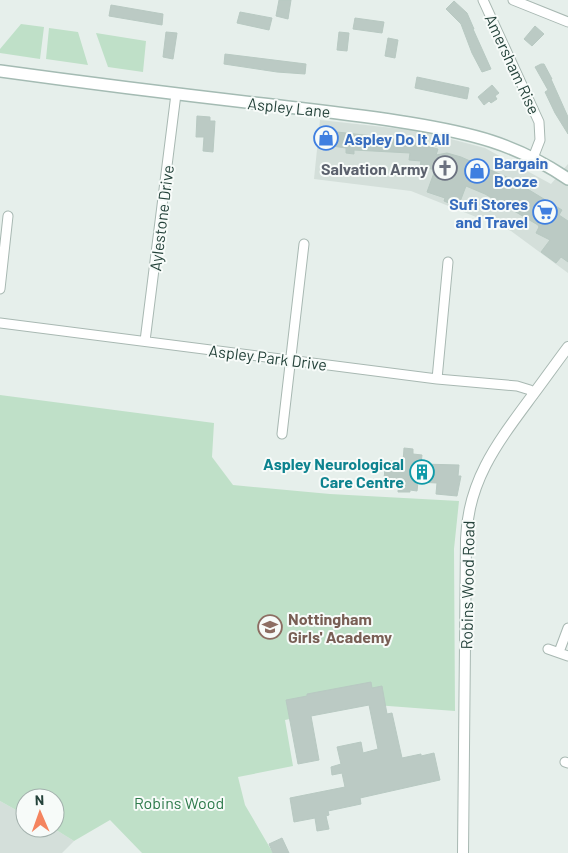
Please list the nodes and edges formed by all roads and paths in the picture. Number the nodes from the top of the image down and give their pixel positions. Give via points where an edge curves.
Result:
1 (483, 0) edge
2 (513, 0) edge
3 (568, 22) edge
4 (0, 71) edge
5 (176, 94) junction
6 (533, 158) junction
7 (568, 179) edge
8 (8, 216) dead end
9 (304, 244) dead end
10 (448, 262) dead end
11 (0, 289) edge
12 (0, 323) edge
13 (145, 341) junction
14 (568, 347) edge
15 (290, 360) junction
16 (437, 379) junction
17 (533, 395) junction
18 (282, 434) dead end
19 (568, 628) edge
20 (548, 649) dead end
21 (564, 654) edge
22 (464, 853) edge

1 - 6 street, Amersham Rise via 540,122 540,140
2 - 3 street
4 - 5 main road, Aspley Lane
5 - 6 main road, Aspley Lane via 359,114 461,132 508,146
5 - 13 street, Aylestone Drive
6 - 7 main road, Aspley Lane
8 - 11 street
9 - 15 street
10 - 16 street
12 - 13 street, Aspley Park Drive
13 - 15 street, Aspley Park Drive
14 - 17 street, Robins Wood Road
15 - 16 street, Aspley Park Drive
15 - 18 street
16 - 17 street, Aspley Park Drive via 516,386 530,390
17 - 22 street, Robins Wood Road via 486,462 466,524
19 - 21 street
20 - 21 street

